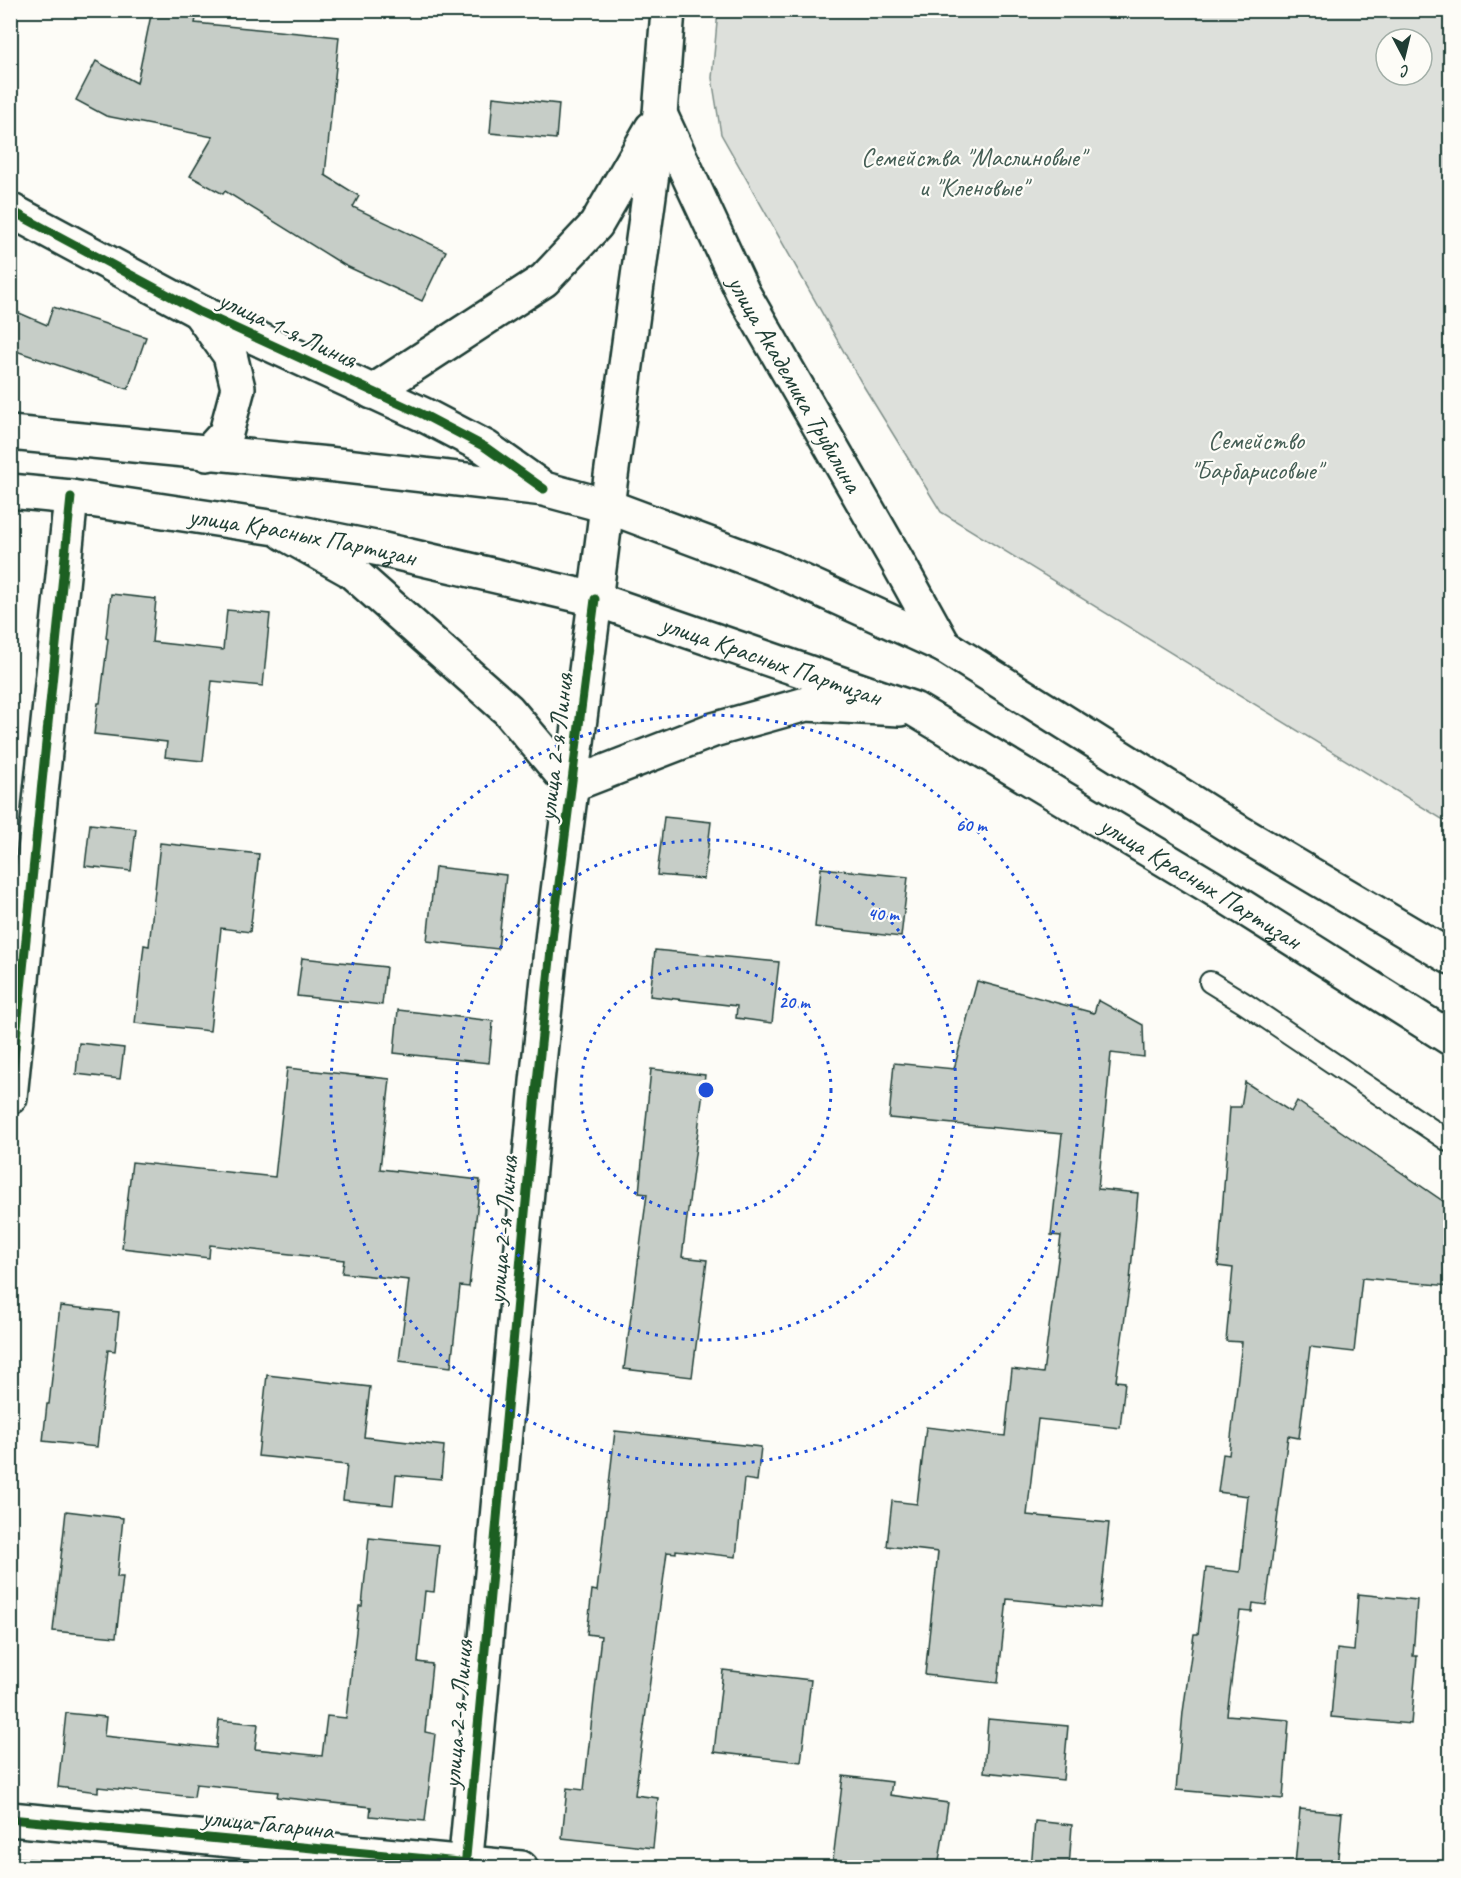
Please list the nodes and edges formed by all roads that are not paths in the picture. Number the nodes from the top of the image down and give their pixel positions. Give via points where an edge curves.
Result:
1 (668, 10) edge
2 (660, 114) junction
3 (10, 210) edge
4 (198, 311) junction
5 (372, 392) junction
6 (10, 433) edge
7 (207, 454) junction
8 (544, 489) junction
9 (10, 491) edge
10 (71, 497) junction
11 (607, 506) junction
12 (276, 528) junction
13 (595, 599) junction
14 (944, 646) junction
15 (914, 709) junction
16 (571, 785) junction
17 (1450, 957) edge
18 (1210, 982) dead end
19 (1450, 1038) edge
20 (10, 1097) edge
21 (1450, 1142) edge
22 (10, 1819) edge
23 (465, 1865) edge
24 (521, 1868) edge

1 - 2 main road, улица Академика Трубилина
2 - 5 main road, улица Академика Трубилина via 596,225 544,280
2 - 11 main road, улица Академика Трубилина
2 - 14 main road, улица Академика Трубилина via 743,293
3 - 4 main road, улица 1-я Линия
4 - 5 main road, улица 1-я Линия
4 - 7 main road, улица 1-я Линия via 230,355 238,388 226,433
5 - 8 main road, улица 1-я Линия via 486,447
6 - 7 main road
7 - 8 main road
8 - 11 main road
9 - 10 main road, улица Красных Партизан
10 - 12 main road, улица Красных Партизан
10 - 20 main road
11 - 13 main road, улица 2-я Линия
11 - 14 main road via 773,568
12 - 13 main road, улица Красных Партизан
12 - 16 main road, улица 2-я Линия via 350,570 508,710
13 - 15 main road, улица Красных Партизан
13 - 16 main road, улица 2-я Линия
14 - 17 main road via 1239,832
15 - 16 main road, улица 2-я Линия via 806,704 713,730
15 - 19 main road, улица Красных Партизан via 1211,887
16 - 23 main road, улица 2-я Линия via 536,1094
18 - 21 lane
22 - 23 main road, улица Гагарина
23 - 24 main road, улица Гагарина

